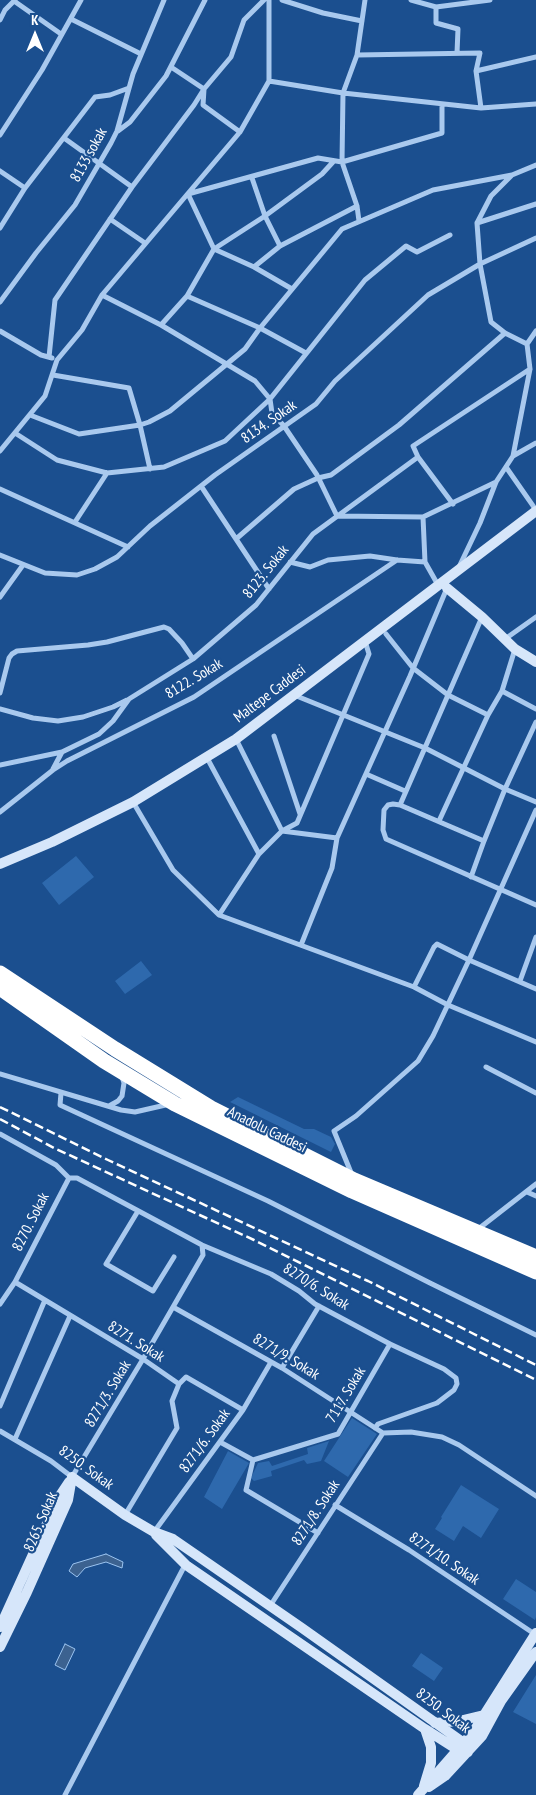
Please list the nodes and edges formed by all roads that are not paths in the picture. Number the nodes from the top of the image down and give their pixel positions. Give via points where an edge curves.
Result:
1 (15, 0) edge
2 (81, 0) edge
3 (164, 0) edge
4 (205, 0) edge
5 (264, 0) edge
6 (269, 0) edge
7 (282, 0) edge
8 (365, 0) edge
9 (411, 0) edge
10 (490, 0) edge
11 (436, 7) junction
12 (2, 9) edge
13 (72, 19) junction
14 (0, 20) edge
15 (362, 21) junction
16 (61, 34) junction
17 (457, 53) junction
18 (141, 54) junction
19 (356, 55) junction
20 (536, 57) edge
21 (171, 67) junction
22 (476, 72) junction
23 (269, 81) junction
24 (129, 88) junction
25 (204, 89) junction
26 (343, 93) junction
27 (442, 104) junction
28 (536, 104) edge
29 (480, 108) junction
30 (117, 132) junction
31 (240, 132) junction
32 (0, 135) edge
33 (64, 138) junction
34 (333, 162) junction
35 (342, 162) junction
36 (100, 163) junction
37 (536, 165) edge
38 (0, 171) edge
39 (512, 175) junction
40 (252, 178) junction
41 (132, 187) junction
42 (25, 188) junction
43 (188, 194) junction
44 (536, 204) edge
45 (356, 206) junction
46 (265, 216) junction
47 (110, 219) junction
48 (359, 221) junction
49 (477, 223) junction
50 (0, 228) edge
51 (450, 234) dead end
52 (536, 238) edge
53 (145, 243) junction
54 (280, 246) junction
55 (214, 249) junction
56 (480, 264) junction
57 (254, 267) junction
58 (292, 289) junction
59 (102, 295) junction
60 (187, 296) junction
61 (0, 302) edge
62 (161, 325) junction
63 (260, 328) junction
64 (0, 331) edge
65 (536, 331) edge
66 (505, 333) junction
67 (527, 344) junction
68 (306, 353) junction
69 (49, 357) junction
70 (57, 360) junction
71 (226, 364) junction
72 (530, 369) junction
73 (53, 375) junction
74 (270, 399) junction
75 (30, 415) junction
76 (140, 425) junction
77 (284, 426) junction
78 (15, 433) junction
79 (536, 443) edge
80 (0, 451) edge
81 (512, 456) junction
82 (418, 457) junction
83 (506, 467) junction
84 (150, 469) junction
85 (107, 473) junction
86 (318, 478) junction
87 (496, 482) junction
88 (201, 486) junction
89 (0, 489) edge
90 (453, 504) junction
91 (536, 510) edge
92 (337, 516) junction
93 (424, 517) junction
94 (75, 522) junction
95 (236, 539) junction
96 (128, 547) junction
97 (0, 555) edge
98 (397, 560) junction
99 (290, 562) junction
100 (425, 562) junction
101 (23, 565) junction
102 (457, 571) junction
103 (443, 587) junction
104 (269, 589) junction
105 (0, 597) edge
106 (482, 616) junction
107 (536, 617) edge
108 (386, 634) dead end
109 (505, 639) junction
110 (365, 641) junction
111 (515, 649) junction
112 (193, 659) junction
113 (536, 662) edge
114 (413, 668) junction
115 (502, 691) junction
116 (0, 693) edge
117 (294, 694) junction
118 (448, 695) junction
119 (129, 699) junction
120 (536, 708) edge
121 (0, 709) edge
122 (343, 715) junction
123 (488, 715) junction
124 (536, 722) edge
125 (385, 731) junction
126 (274, 736) dead end
127 (236, 739) junction
128 (425, 748) junction
129 (62, 752) junction
130 (206, 756) junction
131 (0, 765) edge
132 (464, 768) junction
133 (53, 770) junction
134 (366, 774) junction
135 (505, 789) junction
136 (405, 791) junction
137 (133, 802) junction
138 (536, 802) edge
139 (400, 805) junction
140 (536, 810) edge
141 (0, 812) edge
142 (300, 815) junction
143 (439, 822) junction
144 (282, 832) junction
145 (337, 838) junction
146 (484, 841) junction
147 (258, 854) junction
148 (0, 864) edge
149 (471, 877) junction
150 (499, 889) junction
151 (536, 905) edge
152 (219, 915) junction
153 (536, 938) edge
154 (302, 946) junction
155 (469, 960) junction
156 (0, 973) edge
157 (520, 981) junction
158 (414, 987) junction
159 (0, 988) edge
160 (536, 989) edge
161 (448, 1004) junction
162 (536, 1042) edge
163 (486, 1067) dead end
164 (120, 1072) junction
165 (0, 1074) edge
166 (61, 1093) junction
167 (536, 1093) edge
168 (175, 1104) junction
169 (109, 1106) junction
170 (0, 1134) edge
171 (69, 1178) junction
172 (354, 1180) junction
173 (536, 1184) edge
174 (527, 1192) junction
175 (536, 1196) edge
176 (138, 1211) junction
177 (476, 1231) junction
178 (202, 1244) junction
179 (174, 1257) dead end
180 (536, 1257) edge
181 (536, 1272) edge
182 (15, 1282) junction
183 (45, 1300) junction
184 (0, 1304) edge
185 (319, 1306) junction
186 (173, 1307) junction
187 (70, 1316) junction
188 (536, 1335) edge
189 (390, 1344) junction
190 (144, 1360) junction
191 (271, 1362) junction
192 (282, 1368) junction
193 (179, 1384) junction
194 (0, 1406) edge
195 (243, 1410) junction
196 (351, 1412) junction
197 (375, 1428) junction
198 (0, 1432) edge
199 (383, 1433) junction
200 (15, 1439) junction
201 (220, 1442) junction
202 (253, 1460) junction
203 (72, 1477) junction
204 (536, 1496) edge
205 (335, 1505) junction
206 (125, 1515) junction
207 (154, 1532) junction
208 (318, 1533) junction
209 (186, 1565) junction
210 (270, 1606) junction
211 (0, 1627) edge
212 (536, 1634) edge
213 (0, 1647) edge
214 (536, 1652) edge
215 (487, 1717) junction
216 (435, 1723) junction
217 (425, 1729) junction
218 (463, 1748) junction
219 (420, 1793) edge
220 (65, 1795) edge

1 - 12 street
1 - 16 street
2 - 13 street
3 - 18 street, 8133 sokak
4 - 21 street
5 - 25 street via 244,20 230,57
6 - 23 street
7 - 15 street
8 - 15 street
9 - 11 street
10 - 11 street
11 - 17 street via 436,23 458,29
12 - 14 street
13 - 16 street
13 - 18 street
15 - 19 street
16 - 32 street
17 - 19 street
17 - 22 street via 480,53
18 - 24 street, 8133 sokak
19 - 26 street
20 - 22 street
21 - 25 street
21 - 30 street via 130,122
22 - 29 street
23 - 26 street
23 - 31 street
24 - 30 street, 8133 sokak
24 - 33 street via 95,97
25 - 31 street via 203,105
25 - 41 street
26 - 27 street
26 - 35 street
27 - 29 street
27 - 35 street via 442,133
28 - 29 street
30 - 36 street, 8133 sokak
31 - 43 street
33 - 36 street
33 - 42 street
34 - 35 street
34 - 40 street via 318,158
34 - 46 street via 322,174
35 - 45 street
36 - 41 street
36 - 61 street, 8133 sokak via 75,205
37 - 39 street
38 - 42 street
39 - 48 street via 433,190
39 - 49 street via 491,196
40 - 43 street
40 - 46 street
41 - 47 street
42 - 50 street
43 - 53 street
43 - 55 street
44 - 49 street
45 - 48 street
45 - 54 street
46 - 54 street
46 - 55 street
47 - 53 street
47 - 69 street via 54,300
48 - 58 street via 342,228
49 - 56 street
51 - 68 street via 417,252 406,246 365,280
52 - 56 street, 8134. Sokak
53 - 59 street
54 - 57 street
55 - 57 street
55 - 60 street
56 - 66 street via 491,322
56 - 77 street, 8134. Sokak via 428,295 334,381 316,404
57 - 58 street
58 - 63 street
59 - 62 street
59 - 70 street via 82,330
60 - 62 street
60 - 63 street
62 - 71 street
63 - 68 street
63 - 71 street via 244,349
64 - 69 street
65 - 67 street
66 - 67 street
66 - 86 street via 399,425 331,475
67 - 72 street
68 - 74 street
69 - 70 street
70 - 73 street
71 - 74 street via 255,381
71 - 76 street via 170,412
72 - 81 street
72 - 82 street via 413,446
73 - 75 street via 45,396
73 - 76 street via 129,388
74 - 77 street via 272,413
74 - 84 street via 224,441 164,467
75 - 76 street via 79,434
75 - 78 street
76 - 84 street
77 - 86 street
77 - 88 street, 8134. Sokak
78 - 80 street
78 - 85 street via 57,460
79 - 81 street
81 - 83 street
82 - 90 street
82 - 92 street, 8123. Sokak
83 - 87 street
83 - 91 street
84 - 85 street
85 - 94 street
86 - 92 street
86 - 95 street via 294,489
87 - 90 street
87 - 102 street
88 - 95 street
88 - 96 street, 8134. Sokak
89 - 94 street
90 - 93 street
91 - 102 street, Maltepe Caddesi
92 - 93 street
92 - 99 street, 8123. Sokak via 313,534
93 - 100 street
94 - 96 street
95 - 104 street
96 - 101 street, 8134. Sokak via 117,557 77,575 45,574
97 - 101 street, 8134. Sokak
98 - 99 street via 370,556 328,560 310,568
98 - 100 street
98 - 133 street, 8122. Sokak via 194,697
99 - 104 street, 8123. Sokak
100 - 103 street
101 - 105 street
102 - 103 street, Maltepe Caddesi
103 - 106 street
103 - 110 street, Maltepe Caddesi
103 - 114 street
104 - 112 street, 8123. Sokak via 256,605
106 - 109 street
106 - 118 street
107 - 109 street
108 - 114 street
109 - 111 street
110 - 117 street, Maltepe Caddesi
110 - 122 street via 369,654
111 - 113 street
111 - 115 street
112 - 116 street via 170,629 164,627 98,644 17,651 9,658
112 - 119 street, 8123. Sokak
114 - 118 street
114 - 125 street
115 - 120 street
115 - 123 street
117 - 122 street
117 - 127 street, Maltepe Caddesi
118 - 123 street
118 - 128 street
119 - 121 street via 83,717 58,721
119 - 129 street, 8123. Sokak via 99,734
122 - 125 street
122 - 142 street
123 - 132 street
124 - 135 street
125 - 128 street
125 - 134 street
126 - 142 street
127 - 130 street, Maltepe Caddesi
127 - 144 street
128 - 132 street
128 - 136 street
129 - 131 street, 8123. Sokak
129 - 133 street
130 - 137 street, Maltepe Caddesi
130 - 147 street
132 - 135 street
132 - 143 street
133 - 141 street, 8122. Sokak
134 - 136 street
134 - 145 street
135 - 138 street
135 - 146 street
136 - 139 street
137 - 148 street, Maltepe Caddesi
137 - 152 street via 173,870
139 - 143 street
139 - 149 street via 388,805 384,810 386,839
140 - 150 street
142 - 144 street via 297,823
143 - 146 street
144 - 145 street
144 - 147 street
145 - 154 street via 332,868
146 - 149 street
147 - 152 street
149 - 150 street
150 - 151 street
150 - 155 street
152 - 154 street
153 - 157 street
154 - 158 street
155 - 157 street
155 - 158 street via 438,944
155 - 161 street
156 - 172 highway, Anadolu Caddesi via 211,1108
157 - 160 street
158 - 161 street
159 - 164 highway, Anadolu Caddesi
161 - 162 street
161 - 172 street via 418,1061 356,1116 334,1131
163 - 167 street
164 - 168 highway, Anadolu Caddesi
164 - 169 street via 124,1083 122,1096
165 - 166 street
166 - 169 street
166 - 188 street via 60,1104 268,1201
168 - 169 street via 135,1112
168 - 181 highway, Anadolu Caddesi via 352,1191
170 - 171 street via 56,1165
171 - 176 street, 8270/6. Sokak via 77,1178
171 - 182 street, 8270. Sokak
172 - 177 highway, Anadolu Caddesi
173 - 174 street
174 - 175 street
174 - 177 street
176 - 178 street, 8270/6. Sokak
176 - 179 street via 106,1264 153,1291
177 - 180 highway, Anadolu Caddesi
178 - 185 street, 8270/6. Sokak via 271,1274
178 - 186 street, 8271/3. Sokak via 203,1255
182 - 183 street, 8271. Sokak
182 - 184 street, 8270. Sokak
183 - 187 street, 8271. Sokak
183 - 194 street
185 - 189 street, 8270/6. Sokak
185 - 192 street
186 - 190 street, 8271/3. Sokak
186 - 191 street, 8271/9. Sokak
187 - 190 street, 8271. Sokak
187 - 200 street
189 - 196 street, 7117. Sokak
189 - 197 street, 8270/6. Sokak via 444,1370 456,1378 457,1384 436,1403 378,1424
190 - 193 street, 8271. Sokak
190 - 203 street, 8271/3. Sokak
191 - 192 street, 8271/9. Sokak
191 - 195 street, 8271/6. Sokak
192 - 196 street, 8271/9. Sokak
193 - 195 street via 186,1377
193 - 206 street via 172,1401 177,1428
195 - 201 street, 8271/6. Sokak
196 - 197 street, 8271/9. Sokak
196 - 202 street, 7117. Sokak via 338,1434
197 - 199 street, 8271/9. Sokak
198 - 200 street, 8250. Sokak
199 - 204 street via 411,1432 442,1437
199 - 205 street, 8271/8. Sokak
200 - 203 street, 8250. Sokak
201 - 202 street
201 - 207 street, 8271/6. Sokak
202 - 208 street via 246,1490
203 - 206 street, 8250. Sokak
203 - 211 street, 8265. Sokak via 59,1497
203 - 213 street, 8265. Sokak via 68,1500
205 - 208 street, 8271/8. Sokak
205 - 212 street, 8271/10. Sokak
206 - 207 street, 8250. Sokak
207 - 209 street, 8250. Sokak
207 - 210 street, 8250. Sokak via 172,1538
208 - 210 street, 8271/8. Sokak
209 - 217 street, 8250. Sokak
209 - 220 street
210 - 216 street, 8250. Sokak
212 - 215 street
214 - 215 street
215 - 216 street
215 - 218 street via 482,1736
216 - 218 street, 8250. Sokak
217 - 218 street, 8250. Sokak
217 - 219 street via 431,1747 431,1763
218 - 219 street

